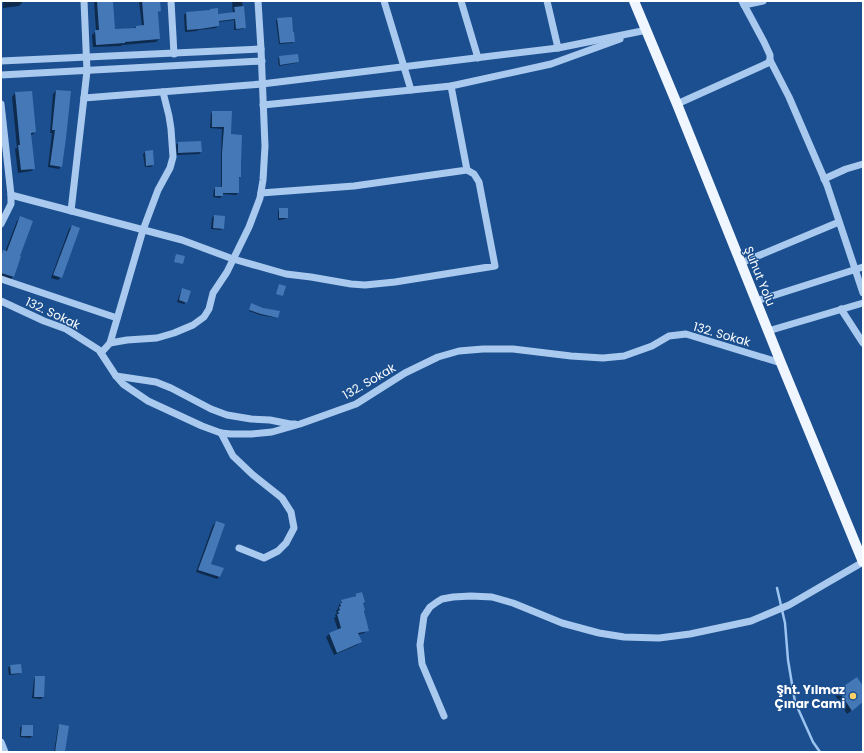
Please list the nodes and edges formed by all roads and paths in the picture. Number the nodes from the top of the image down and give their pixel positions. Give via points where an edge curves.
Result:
1 (84, 1) edge
2 (171, 1) edge
3 (258, 1) edge
4 (384, 1) edge
5 (461, 1) edge
6 (547, 1) edge
7 (634, 1) edge
8 (763, 1) edge
9 (743, 3) edge
10 (647, 30) junction
11 (558, 48) junction
12 (261, 49) junction
13 (174, 54) junction
14 (86, 58) junction
15 (478, 58) junction
16 (770, 60) junction
17 (1, 61) edge
18 (262, 62) junction
19 (405, 67) junction
20 (87, 71) junction
21 (1, 75) edge
22 (262, 84) junction
23 (451, 86) junction
24 (411, 90) junction
25 (163, 92) junction
26 (84, 98) junction
27 (1, 104) edge
28 (677, 104) junction
29 (263, 105) junction
30 (863, 164) edge
31 (467, 170) junction
32 (824, 179) junction
33 (261, 193) junction
34 (11, 196) junction
35 (71, 211) junction
36 (839, 222) junction
37 (1, 224) edge
38 (143, 230) junction
39 (233, 259) junction
40 (741, 263) junction
41 (863, 267) edge
42 (855, 269) junction
43 (1, 279) edge
44 (863, 293) edge
45 (1, 301) edge
46 (756, 301) junction
47 (863, 303) edge
48 (841, 310) junction
49 (117, 318) junction
50 (768, 331) junction
51 (110, 343) junction
52 (863, 343) edge
53 (101, 353) junction
54 (781, 363) junction
55 (116, 376) junction
56 (300, 424) junction
57 (221, 433) junction
58 (239, 548) dead end
59 (863, 562) edge
60 (444, 716) dead end
61 (1, 742) edge
62 (5, 752) edge

1 - 14 street
2 - 13 street
3 - 12 street
4 - 19 street
5 - 15 street
6 - 11 street
7 - 10 main road, Şuhut Yolu
8 - 9 street
9 - 16 street via 764,42
10 - 11 street
10 - 23 street via 551,64
10 - 28 main road, Şuhut Yolu
11 - 15 street
12 - 13 street
12 - 18 street
13 - 14 street
14 - 17 street
14 - 20 street
15 - 19 street
16 - 28 street
16 - 32 street via 789,97
18 - 20 street
18 - 22 street
19 - 22 street
19 - 24 street
20 - 21 street
20 - 26 street
22 - 25 street
22 - 29 street
23 - 24 street
23 - 31 street
24 - 29 street
25 - 26 street
25 - 38 street via 171,129 172,157 170,168 158,190
26 - 35 street
27 - 34 street
28 - 40 main road, Şuhut Yolu
29 - 33 street via 265,146
30 - 32 street
31 - 33 street via 354,186
31 - 39 street via 474,174 479,182 495,266 365,285 286,274
32 - 36 street
33 - 39 street via 250,227
34 - 35 street
34 - 37 street via 11,204
35 - 38 street
36 - 40 street
36 - 42 street
38 - 39 street via 182,240
38 - 49 street
39 - 51 street via 213,293 209,309 193,325 174,334 157,338
40 - 46 main road, Şuhut Yolu
41 - 42 street
42 - 44 street
42 - 46 street
43 - 49 street
45 - 53 street, 132. Sokak via 66,329
46 - 50 main road, Şuhut Yolu
47 - 48 street
48 - 50 street
48 - 52 street
49 - 51 street
50 - 54 main road, Şuhut Yolu
51 - 53 street
53 - 55 street, 132. Sokak
54 - 56 street, 132. Sokak via 686,334 669,336 652,346 624,356 603,358 514,349 460,351 438,357 405,373 356,404
54 - 59 main road, Şuhut Yolu
55 - 56 street via 156,382 211,410 227,415
55 - 57 street, 132. Sokak via 148,401
56 - 57 street, 132. Sokak via 272,432
57 - 58 street via 233,456 282,498 291,512 294,528 286,543 278,551 264,558
59 - 60 street via 789,605 751,621 658,638 599,633 562,623 492,597 442,599 430,607 424,616 420,645 422,664
61 - 62 street

